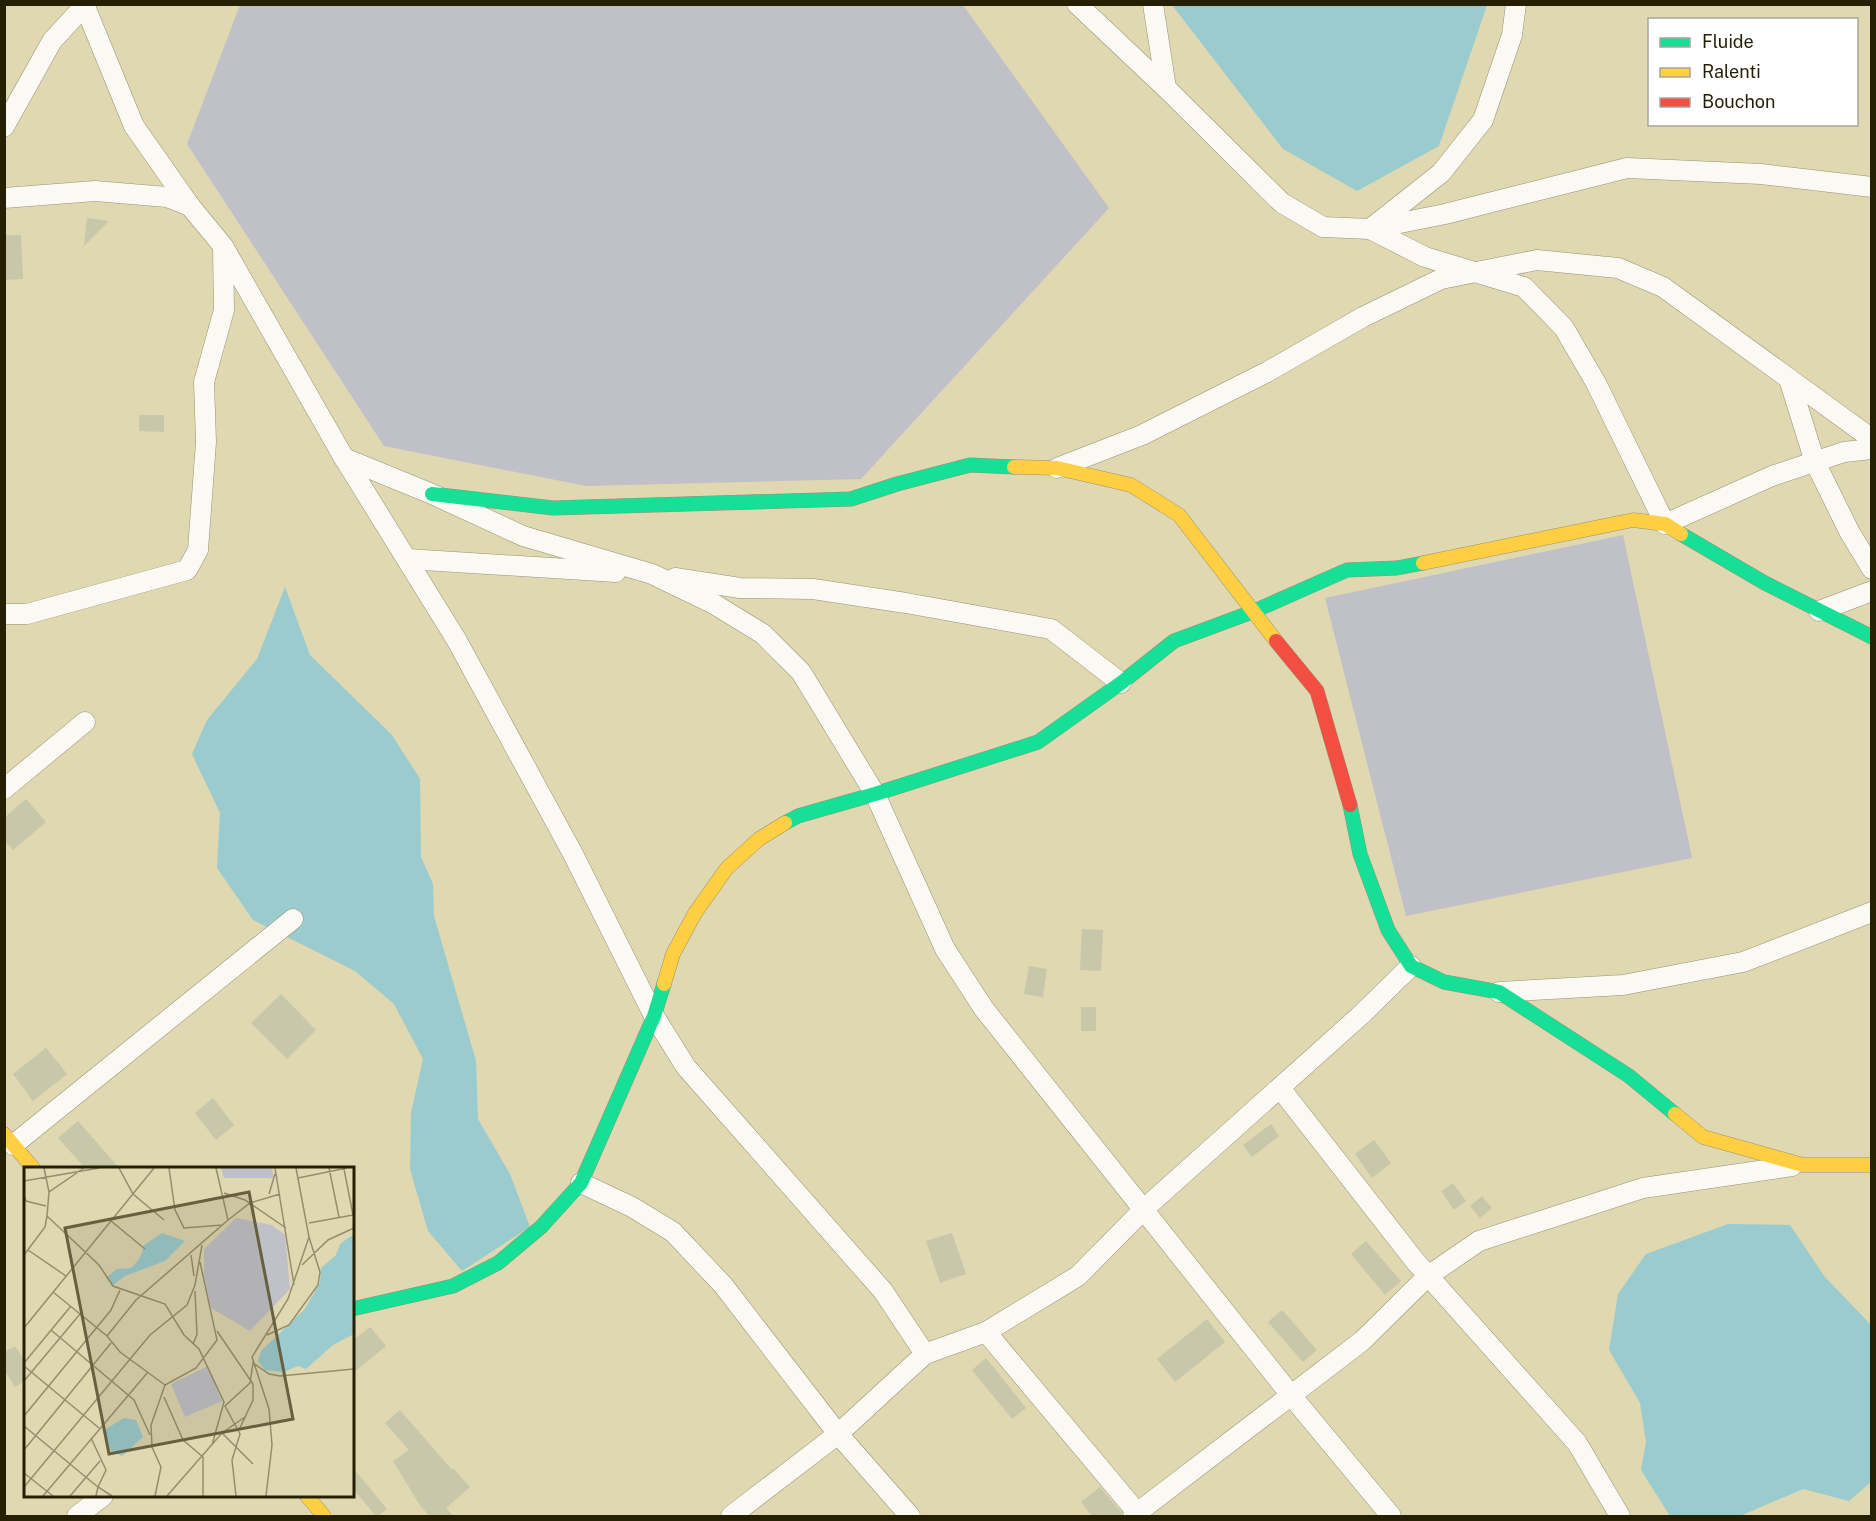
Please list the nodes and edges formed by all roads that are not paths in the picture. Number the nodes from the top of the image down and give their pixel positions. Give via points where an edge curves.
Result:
1 (1077, 4) edge
2 (1153, 4) edge
3 (1516, 4) edge
4 (85, 5) edge
5 (1166, 88) junction
6 (4, 127) edge
7 (1872, 187) edge
8 (4, 198) edge
9 (190, 206) junction
10 (1370, 229) junction
11 (223, 246) junction
12 (1476, 272) junction
13 (1789, 379) junction
14 (1872, 439) edge
15 (1872, 449) edge
16 (344, 458) junction
17 (1815, 462) junction
18 (1057, 468) junction
19 (432, 494) junction
20 (1665, 524) junction
21 (406, 559) junction
22 (1872, 569) edge
23 (652, 574) junction
24 (1872, 591) edge
25 (1819, 611) junction
26 (1252, 612) junction
27 (4, 614) edge
28 (1872, 637) edge
29 (1121, 682) junction
30 (85, 722) dead end
31 (4, 789) edge
32 (876, 794) junction
33 (1872, 912) edge
34 (293, 919) dead end
35 (1411, 966) junction
36 (1499, 992) junction
37 (654, 1016) junction
38 (1280, 1088) junction
39 (9, 1139) edge
40 (1803, 1165) junction
41 (1872, 1165) edge
42 (32, 1167) edge
43 (581, 1183) junction
44 (1144, 1209) junction
45 (1428, 1276) junction
46 (354, 1309) edge
47 (986, 1332) junction
48 (925, 1354) junction
49 (1290, 1394) junction
50 (838, 1434) junction
51 (102, 1497) edge
52 (308, 1497) edge
53 (76, 1516) edge
54 (324, 1516) edge
55 (732, 1516) edge
56 (910, 1516) edge
57 (1137, 1516) edge
58 (1391, 1516) edge
59 (1620, 1516) edge

1 - 5 street
2 - 5 street
3 - 10 street via 1512,35 1483,120 1441,173
4 - 6 street via 52,41
4 - 9 street via 134,126
5 - 10 street via 1282,203 1323,227
7 - 10 street via 1761,174 1627,168
8 - 9 street via 95,191 167,197
9 - 11 street
10 - 12 street via 1425,257
11 - 16 street
11 - 27 street via 224,310 204,382 206,442 198,550 187,570 27,614
12 - 13 street via 1537,260 1618,268 1664,287
12 - 18 street via 1441,279 1142,435
12 - 20 street via 1524,286 1564,328 1596,383
13 - 14 street
13 - 17 street
15 - 17 street via 1844,452
16 - 19 street
16 - 21 street
17 - 20 street via 1772,476
17 - 22 street
18 - 19 street via 970,465 851,499 553,508
18 - 26 street via 1131,485 1179,515
19 - 23 street via 523,536
20 - 25 street
20 - 26 street via 1633,520 1397,568 1347,570
21 - 23 street
21 - 37 street via 456,639 567,843
23 - 29 street via 740,588 813,589 1051,629
23 - 32 street via 714,604 763,634 801,672
24 - 25 street
25 - 28 street
26 - 29 street via 1174,641
26 - 35 street via 1317,691 1347,790 1360,854 1388,930
29 - 32 street via 1038,742
30 - 31 street
32 - 37 street via 798,816 759,839 727,868 695,913 673,954
32 - 44 street via 950,957 984,1009
33 - 36 street via 1743,962 1623,985
34 - 39 street
35 - 36 street via 1444,982
35 - 38 street
36 - 40 street via 1629,1076 1703,1137
37 - 43 street
37 - 48 street via 686,1067 883,1291
38 - 44 street
38 - 45 street
39 - 42 street
40 - 41 street
40 - 45 street via 1643,1188 1479,1241
43 - 46 street via 541,1227 498,1263 453,1286
43 - 50 street via 673,1232 723,1285
44 - 47 street via 1078,1276
44 - 49 street
45 - 49 street via 1362,1341
45 - 59 street via 1577,1443
47 - 48 street
47 - 57 street
48 - 50 street
49 - 57 street
49 - 58 street
50 - 55 street
50 - 56 street
51 - 53 street
52 - 54 street

